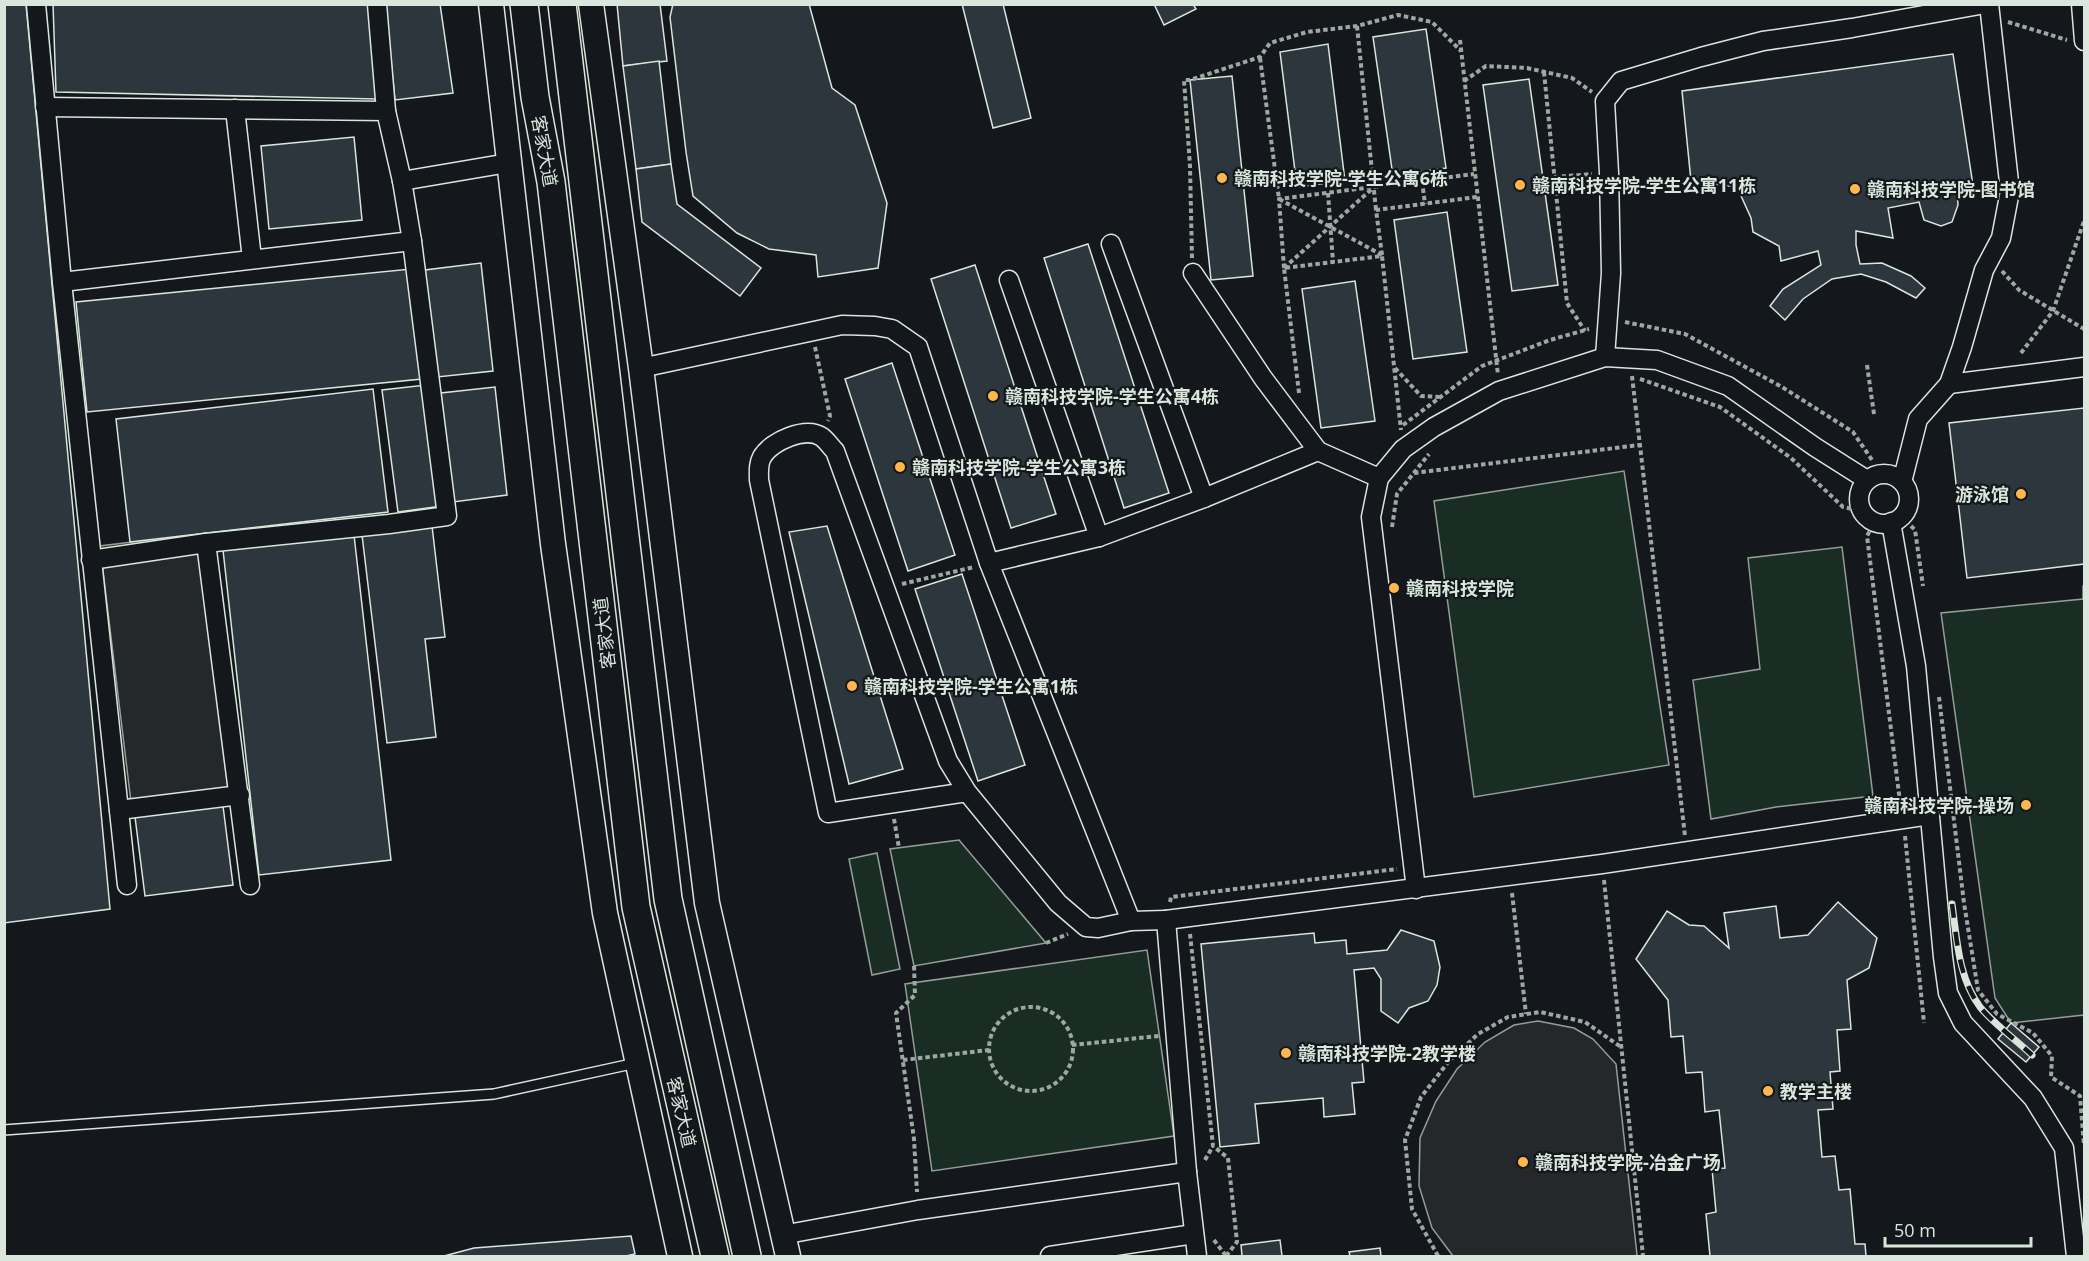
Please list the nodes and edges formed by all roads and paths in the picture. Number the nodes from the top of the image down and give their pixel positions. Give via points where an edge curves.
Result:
1 (36, 4) edge
2 (377, 4) edge
3 (491, 4) edge
4 (524, 4) edge
5 (562, 4) edge
6 (582, 4) edge
7 (591, 4) edge
8 (2081, 4) edge
9 (1988, 9) edge
10 (1357, 26) junction
11 (1460, 40) dead end
12 (2077, 41) edge
13 (1461, 51) junction
14 (1260, 57) junction
15 (1544, 72) junction
16 (1464, 81) junction
17 (573, 82) junction
18 (1605, 101) junction
19 (45, 106) junction
20 (235, 109) junction
21 (386, 111) junction
22 (508, 163) junction
23 (1609, 172) junction
24 (1474, 174) junction
25 (1554, 177) junction
26 (402, 181) junction
27 (1422, 181) junction
28 (1374, 186) junction
29 (1328, 193) junction
30 (1477, 197) junction
31 (1279, 199) junction
32 (1425, 204) junction
33 (1376, 210) junction
34 (2085, 221) edge
35 (1330, 226) junction
36 (412, 241) junction
37 (1111, 244) dead end
38 (1382, 256) junction
39 (252, 259) junction
40 (1333, 262) junction
41 (1284, 268) junction
42 (1193, 273) joint
43 (1009, 280) dead end
44 (62, 282) junction
45 (2019, 290) dead end
46 (2053, 311) junction
47 (1608, 324) junction
48 (2085, 329) edge
49 (1584, 331) junction
50 (811, 332) junction
51 (2021, 353) dead end
52 (1599, 359) junction
53 (1496, 361) junction
54 (1867, 365) dead end
55 (1630, 367) junction
56 (2085, 367) edge
57 (641, 368) junction
58 (1394, 368) junction
59 (1621, 377) dead end
60 (1949, 384) junction
61 (1499, 391) junction
62 (1299, 396) dead end
63 (1442, 397) junction
64 (1874, 414) dead end
65 (830, 416) dead end
66 (1401, 427) junction
67 (1398, 442) junction
68 (1639, 445) junction
69 (1434, 448) dead end
70 (1318, 451) junction
71 (1414, 473) junction
72 (1874, 477) junction
73 (1379, 478) junction
74 (1902, 482) junction
75 (1204, 498) junction
76 (1883, 517) junction
77 (1392, 529) dead end
78 (1099, 537) junction
79 (206, 543) junction
80 (91, 560) junction
81 (989, 563) junction
82 (885, 588) junction
83 (1923, 588) dead end
84 (1938, 691) dead end
85 (967, 792) junction
86 (240, 795) junction
87 (892, 804) junction
88 (1890, 805) dead end
89 (119, 810) junction
90 (1901, 811) junction
91 (1930, 815) junction
92 (1689, 842) junction
93 (899, 848) dead end
94 (1602, 864) junction
95 (1400, 868) dead end
96 (1510, 877) junction
97 (127, 885) dead end
98 (250, 885) dead end
99 (1416, 889) junction
100 (1167, 920) junction
101 (1131, 921) junction
102 (914, 966) dead end
103 (1526, 1014) junction
104 (1924, 1023) dead end
105 (1175, 1035) junction
106 (1072, 1045) junction
107 (1621, 1047) junction
108 (989, 1050) junction
109 (903, 1060) junction
110 (638, 1063) junction
111 (4, 1130) edge
112 (2085, 1153) edge
113 (1187, 1172) junction
114 (918, 1210) junction
115 (1194, 1234) junction
116 (785, 1246) edge
117 (680, 1257) edge
118 (715, 1257) edge
119 (747, 1257) edge
120 (1050, 1257) edge
121 (1197, 1257) edge
122 (1226, 1257) edge
123 (1438, 1257) edge
124 (1642, 1257) edge
125 (2076, 1257) edge

1 - 19 street
2 - 21 street
3 - 22 street
4 - 118 main road, 客家大道 via 535,97 553,194 636,907
5 - 17 main road, 客家大道
6 - 17 main road
7 - 57 street
8 - 12 street
9 - 12 path
9 - 18 street via 1752,44 1621,81
9 - 60 street via 2010,191 2001,238 1984,270
10 - 13 path via 1398,15 1432,22
10 - 14 path via 1307,32 1269,43
10 - 28 path
11 - 13 path
13 - 16 path
14 - 31 path
14 - 42 path via 1184,80
15 - 16 path via 1486,66
15 - 18 path via 1572,78
15 - 25 path
16 - 24 path
17 - 119 main road, 客家大道 via 668,899
18 - 23 street
19 - 20 street
19 - 44 street
20 - 21 street
20 - 39 street
21 - 26 street
22 - 26 street
22 - 110 street via 553,544 605,913
23 - 25 path
23 - 47 street
24 - 27 path
24 - 30 path
25 - 49 path via 1567,303
26 - 36 street
27 - 28 path
27 - 32 path
28 - 29 path
28 - 33 path
28 - 35 path
29 - 31 path
29 - 35 path
30 - 32 path
30 - 53 path
31 - 35 path
31 - 41 path
32 - 33 path
33 - 38 path
34 - 46 path
35 - 38 path
35 - 40 path
35 - 41 path
36 - 39 street
36 - 79 street via 447,516
37 - 75 street
38 - 40 path
38 - 58 path
39 - 44 street
40 - 41 path
41 - 62 path
42 - 70 street via 1263,378
43 - 78 street
44 - 80 street
45 - 46 path
46 - 48 path
46 - 51 path
47 - 49 path
47 - 52 street
47 - 72 path via 1620,321 1684,334 1782,387 1853,432
49 - 52 path
49 - 53 path
50 - 57 street
50 - 65 path
50 - 81 street via 842,325 875,326 892,329 918,347
52 - 55 street
52 - 61 street
53 - 61 path
53 - 63 path via 1482,366
54 - 64 path
55 - 59 path
55 - 68 path
55 - 72 street via 1657,360 1728,386 1815,447
55 - 76 path via 1720,407 1791,458 1843,507
56 - 60 street
57 - 116 street via 707,903
58 - 63 path via 1421,396
58 - 66 path
60 - 74 street via 1918,420
61 - 67 street
63 - 66 path
66 - 67 path
66 - 67 path
67 - 73 street
68 - 71 path
68 - 92 path
69 - 71 path
70 - 73 street
70 - 75 street
71 - 73 path
71 - 77 path via 1397,494
72 - 74 street via 1896,477
72 - 76 street via 1862,487 1859,503
73 - 99 street via 1371,517
74 - 76 street via 1908,494 1906,508
75 - 78 street
76 - 83 path via 1915,530
76 - 90 path via 1867,536
76 - 91 street via 1916,666
78 - 81 street
79 - 80 street
79 - 86 street
80 - 89 street
81 - 82 path
81 - 101 street
82 - 85 street via 948,761
82 - 87 street via 835,452 821,436 803,433 784,438 763,455 759,480 828,813
84 - 112 path via 1978,990 1997,1014 2033,1033 2052,1056 2051,1077 2080,1096
85 - 87 street
85 - 101 street via 1058,903 1086,927
86 - 89 street
86 - 98 street
87 - 93 path
88 - 90 path
89 - 97 street
90 - 91 street
90 - 92 street
90 - 104 path
91 - 125 street via 1948,993 1963,1023 2033,1098 2064,1148
92 - 94 street
94 - 96 street
94 - 107 path
95 - 100 path via 1171,897
96 - 99 street
96 - 103 path
99 - 100 street
100 - 101 street
100 - 105 street
100 - 122 path via 1190,933 1213,1146 1228,1158 1237,1242
102 - 109 path via 915,995 896,1013
103 - 107 path via 1540,1012 1585,1022
103 - 123 path via 1508,1017 1478,1034 1449,1061 1421,1097 1405,1140 1412,1209
105 - 106 path
105 - 113 street
106 - 108 path via 1065,1024 1055,1014 1028,1006 1015,1010 995,1027
106 - 108 path via 1070,1065 1062,1077 1038,1090 1014,1087 1004,1081 996,1072
107 - 124 path
108 - 109 path
109 - 114 path via 914,1139
110 - 111 lane via 494,1094
110 - 117 street
113 - 114 street
113 - 115 street
114 - 116 street
115 - 120 street
115 - 121 street

